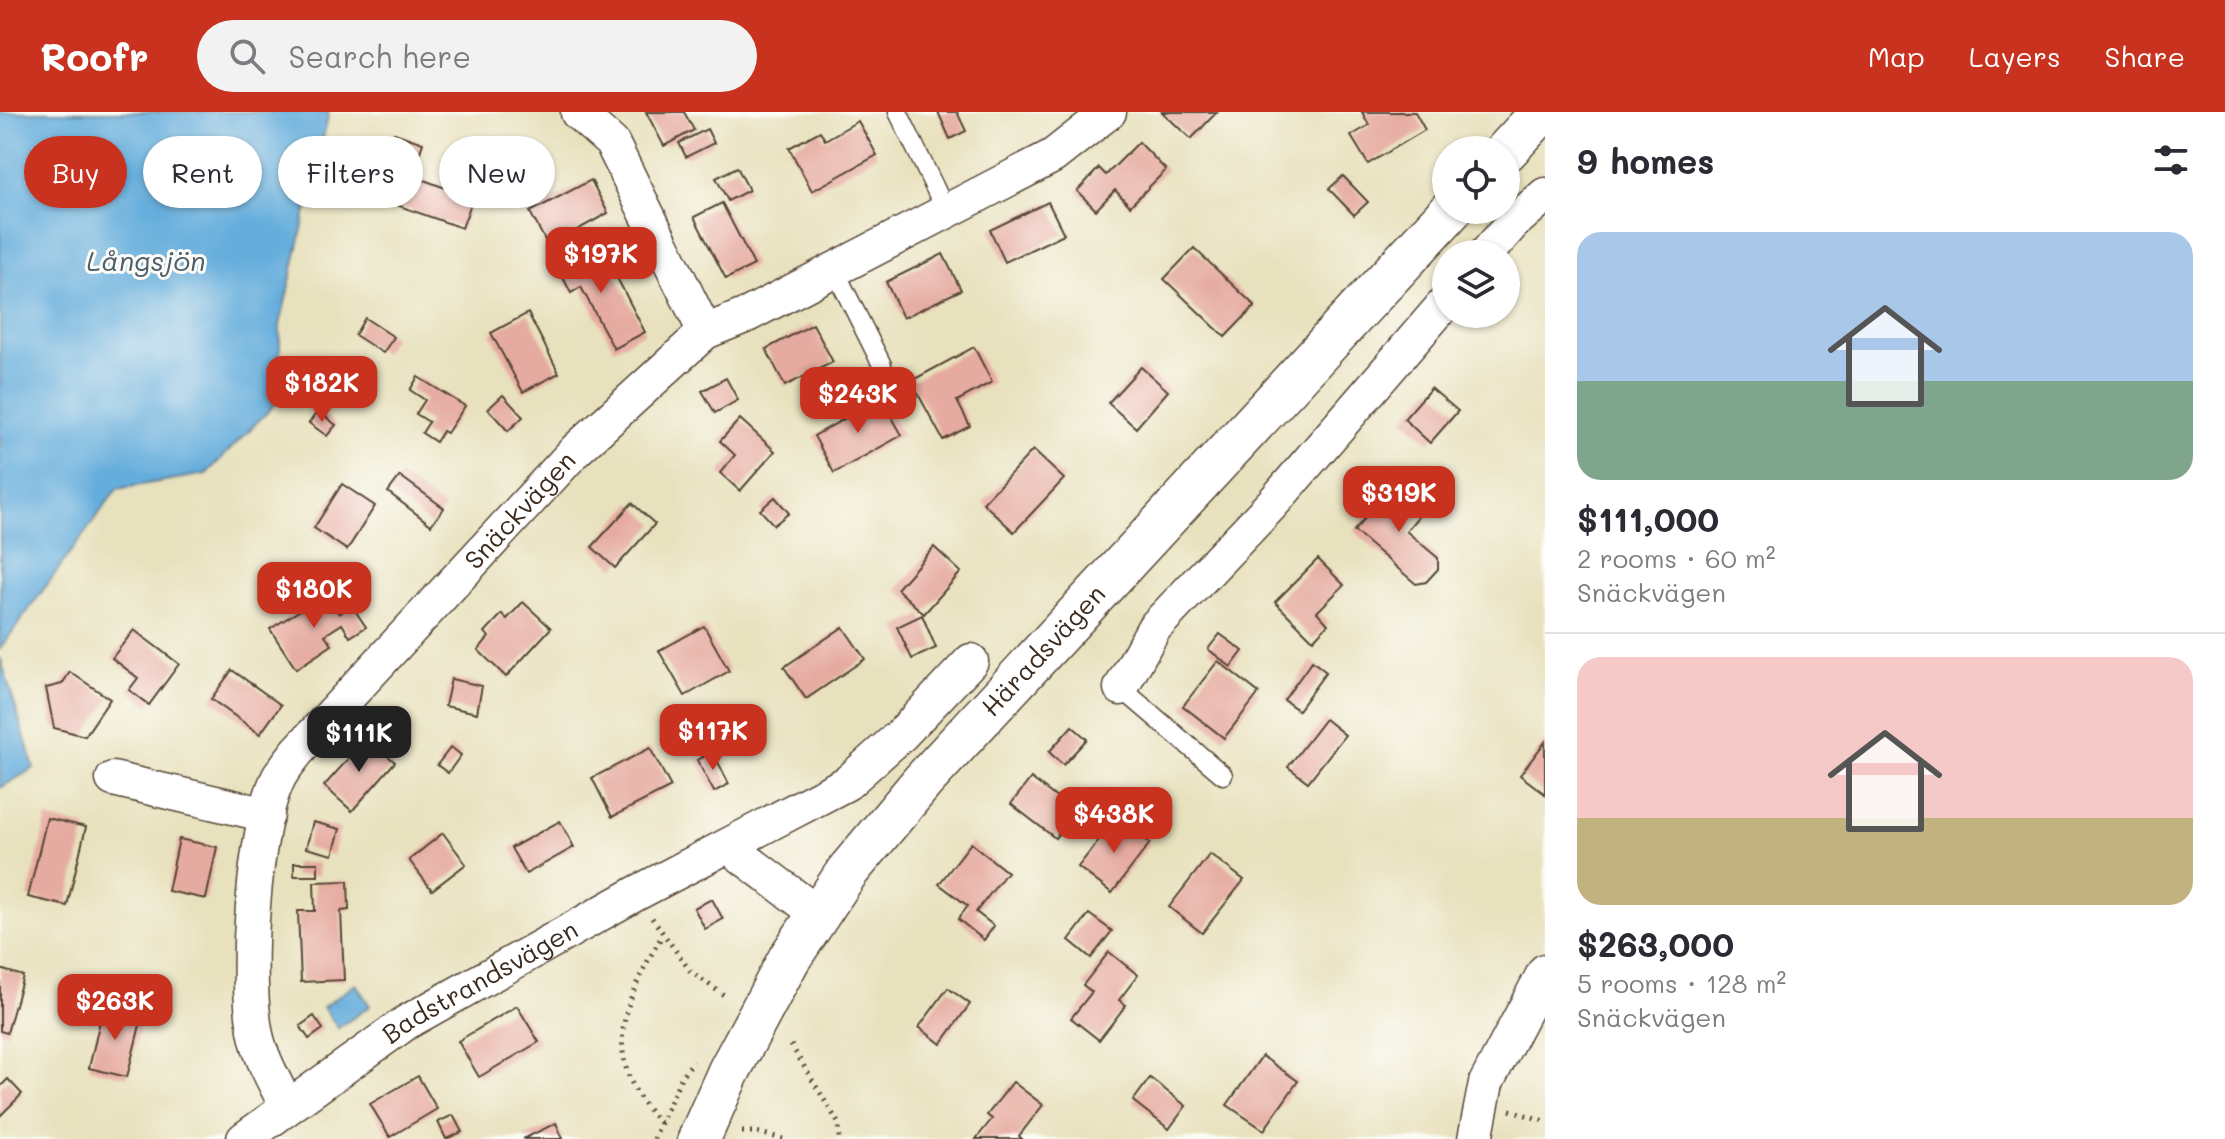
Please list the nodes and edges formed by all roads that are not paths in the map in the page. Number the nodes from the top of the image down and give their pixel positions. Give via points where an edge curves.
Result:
1 (898, 112) edge
2 (1109, 112) edge
3 (1542, 112) edge
4 (578, 113) edge
5 (1520, 136) edge
6 (1545, 195) edge
7 (946, 211) junction
8 (1438, 224) edge
9 (1498, 240) edge
10 (834, 269) junction
11 (1432, 318) edge
12 (705, 332) junction
13 (882, 365) dead end
14 (971, 661) dead end
15 (1121, 688) joint
16 (1223, 775) dead end
17 (113, 779) dead end
18 (267, 815) junction
19 (728, 846) junction
20 (818, 914) junction
21 (1545, 971) edge
22 (287, 1107) junction
23 (244, 1139) edge
24 (699, 1139) edge
25 (1475, 1139) edge

1 - 7 lane
2 - 7 street, Snäckvägen via 1053,156
3 - 5 street
4 - 12 street via 612,143
6 - 9 street
7 - 10 street, Snäckvägen
8 - 20 street, Häradsvägen via 923,781
10 - 12 street, Snäckvägen
10 - 13 lane
11 - 15 street via 1273,503 1154,628
12 - 18 street, Snäckvägen via 576,450 307,741 278,778
14 - 19 street, Badstrandsvägen via 847,783
15 - 16 lane
17 - 18 street
18 - 22 street, Snäckvägen via 252,925 252,1003 263,1061
19 - 20 street
19 - 22 street, Badstrandsvägen via 407,1022
20 - 24 street, Häradsvägen via 729,1071
21 - 25 street via 1486,1083
22 - 23 street, Badstrandsvägen

